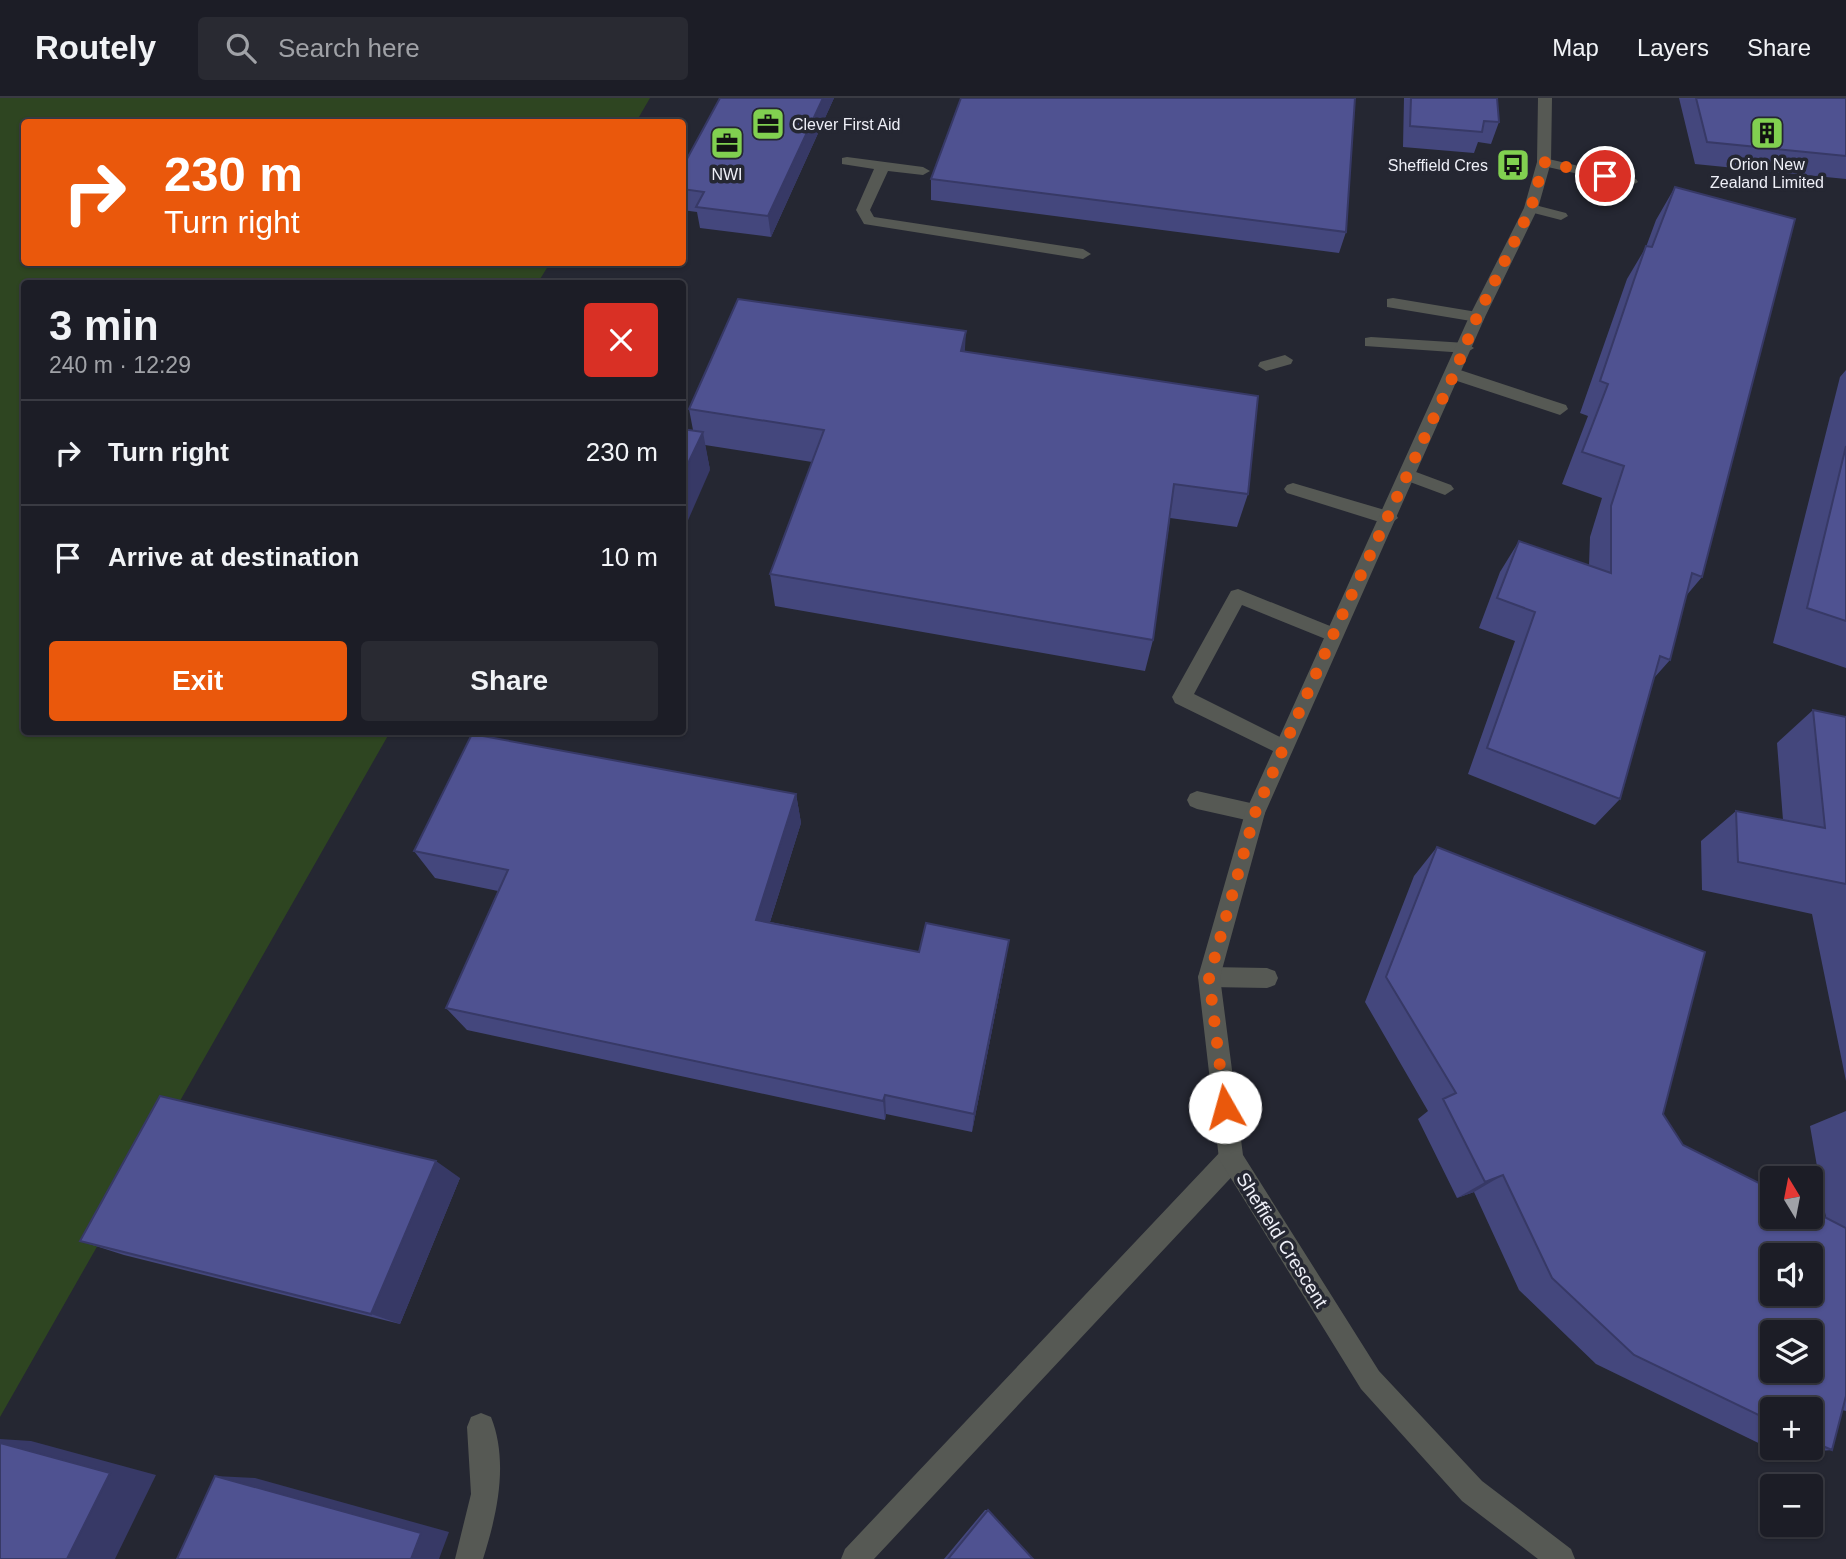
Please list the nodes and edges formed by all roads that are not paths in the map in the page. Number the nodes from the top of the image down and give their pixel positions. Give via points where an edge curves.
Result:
1 (1545, 98) edge
2 (847, 160) dead end
3 (1544, 162) junction
4 (883, 165) junction
5 (923, 171) dead end
6 (1631, 182) dead end
7 (1531, 208) junction
8 (1561, 216) dead end
9 (1083, 254) dead end
10 (1393, 303) dead end
11 (1477, 317) junction
12 (1371, 342) dead end
13 (1466, 348) junction
14 (1285, 360) dead end
15 (1266, 366) dead end
16 (1454, 374) junction
17 (1560, 409) dead end
18 (1408, 475) junction
19 (1293, 489) dead end
20 (1445, 489) dead end
21 (1390, 518) junction
22 (1333, 635) junction
23 (1283, 748) junction
24 (1197, 800) dead end
25 (1255, 813) junction
26 (1209, 978) junction
27 (1267, 978) dead end
28 (1231, 1159) junction
29 (481, 1427) dead end
30 (469, 1559) edge
31 (855, 1559) edge
32 (1561, 1559) edge

1 - 3 street, Sheffield Crescent
2 - 4 street
3 - 6 street
3 - 7 street, Sheffield Crescent
4 - 5 street
4 - 9 street via 863,210 869,221
7 - 8 street
7 - 11 street, Sheffield Crescent
10 - 11 street
11 - 13 street, Sheffield Crescent
12 - 13 street
13 - 16 street, Sheffield Crescent
14 - 15 street
16 - 17 street
16 - 18 street, Sheffield Crescent
18 - 20 street
18 - 21 street, Sheffield Crescent
19 - 21 street
21 - 22 street, Sheffield Crescent
22 - 23 street, Sheffield Crescent
22 - 23 street via 1238,596 1182,697
23 - 25 street, Sheffield Crescent
24 - 25 street
25 - 26 street, Sheffield Crescent
26 - 27 street
26 - 28 street, Sheffield Crescent
28 - 31 street
28 - 32 street, Sheffield Crescent via 1370,1380 1472,1491
29 - 30 street via 488,1472 485,1512

